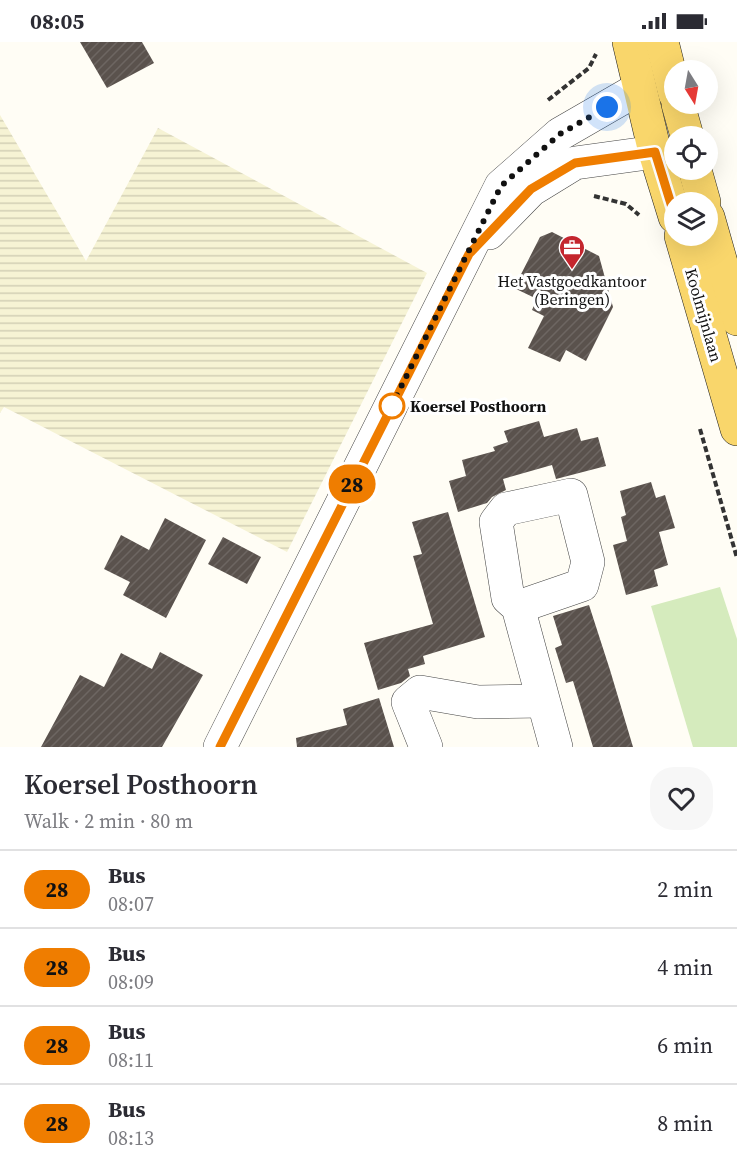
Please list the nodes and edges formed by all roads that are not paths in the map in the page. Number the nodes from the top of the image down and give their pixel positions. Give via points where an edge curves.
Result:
1 (629, 42) edge
2 (663, 42) edge
3 (667, 60) edge
4 (638, 90) junction
5 (655, 152) junction
6 (660, 218) edge
7 (684, 246) edge
8 (716, 246) edge
9 (469, 254) junction
10 (737, 319) edge
11 (737, 429) edge
12 (518, 607) dead end
13 (542, 701) junction
14 (220, 747) edge
15 (426, 747) edge
16 (556, 747) edge

1 - 4 main road
2 - 3 main road
4 - 5 main road
4 - 9 street via 560,134 501,186
5 - 6 main road
5 - 9 street via 575,163 531,189
7 - 11 main road, Koolmijnlaan
8 - 10 main road, Koolmijnlaan
9 - 14 street
12 - 13 street
13 - 15 street via 478,702 420,692 408,702
13 - 16 street

